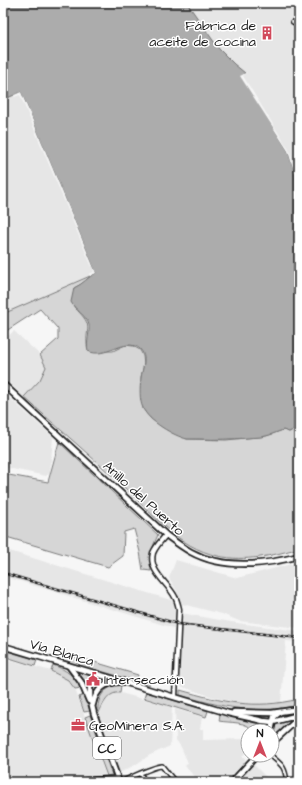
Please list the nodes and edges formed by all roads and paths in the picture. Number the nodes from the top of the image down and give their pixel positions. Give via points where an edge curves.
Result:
1 (293, 22) dead end
2 (299, 25) edge
3 (3, 384) edge
4 (166, 535) junction
5 (299, 556) edge
6 (3, 646) edge
7 (69, 666) junction
8 (95, 673) junction
9 (125, 682) junction
10 (175, 697) junction
11 (207, 707) junction
12 (299, 709) edge
13 (283, 712) junction
14 (94, 714) junction
15 (299, 716) edge
16 (263, 721) junction
17 (273, 722) junction
18 (266, 723) edge
19 (280, 735) edge
20 (250, 763) edge
21 (280, 763) edge
22 (140, 774) junction
23 (119, 781) edge
24 (87, 782) edge
25 (146, 782) edge
26 (175, 782) edge
27 (232, 782) edge
28 (287, 782) edge

1 - 2 street
3 - 4 main road, Anillo del Puerto
4 - 5 main road, Anillo del Puerto via 202,557 224,562 264,563
4 - 10 main road via 157,546 152,562 176,598 179,609
6 - 7 main road, Vía Blanca
7 - 8 main road, Vía Blanca
7 - 14 main road, CC via 81,682
8 - 9 main road, Vía Blanca
8 - 14 main road, CC via 90,692
9 - 10 main road, Vía Blanca
9 - 14 main road via 109,683 98,691 94,700
10 - 11 main road, Vía Blanca
11 - 13 main road, Vía Blanca via 245,713
11 - 16 main road, Vía Blanca
12 - 13 main road, Vía Blanca
13 - 17 main road via 275,715
14 - 23 main road, CC
15 - 17 main road, Vía Blanca
15 - 19 main road
16 - 17 main road, Vía Blanca
16 - 18 main road
20 - 27 main road
21 - 28 street via 286,771
22 - 23 street
22 - 25 street
22 - 26 street via 158,765 162,766
23 - 24 street via 86,780

